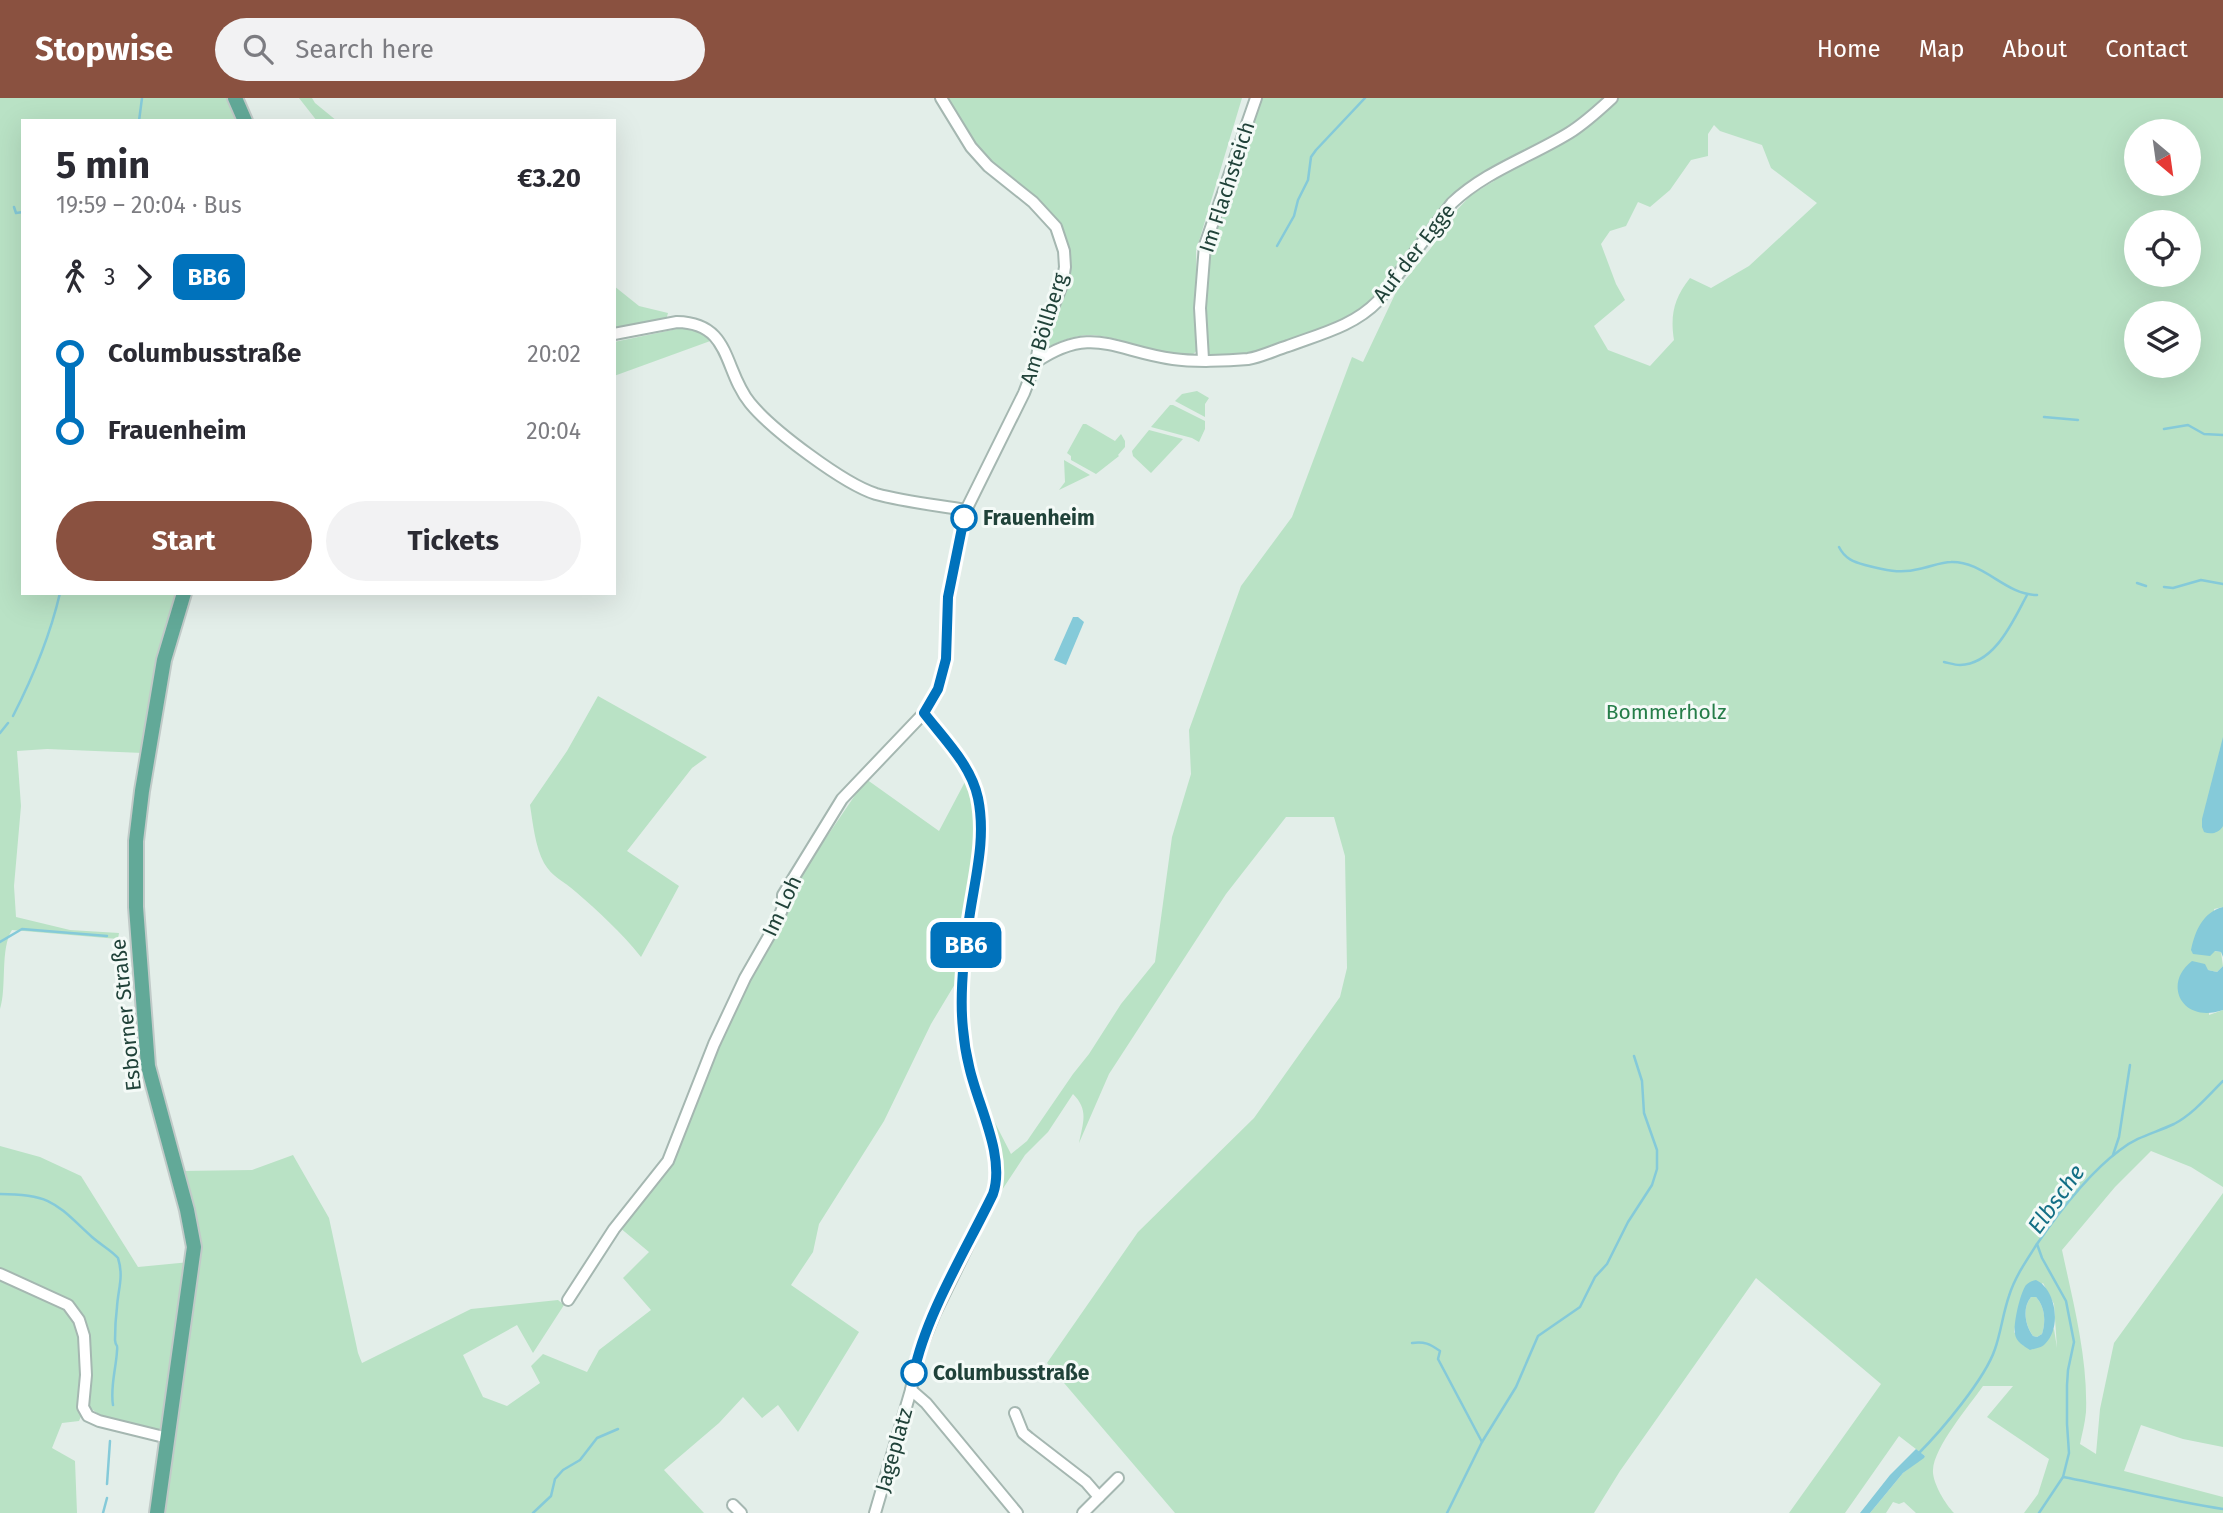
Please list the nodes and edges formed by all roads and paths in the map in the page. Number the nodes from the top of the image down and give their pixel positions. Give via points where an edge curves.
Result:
1 (235, 98) edge
2 (941, 98) edge
3 (1256, 98) edge
4 (1612, 98) edge
5 (244, 119) edge
6 (616, 334) edge
7 (1203, 359) junction
8 (1036, 362) junction
9 (966, 510) junction
10 (183, 595) edge
11 (924, 713) junction
12 (0, 1274) edge
13 (568, 1300) dead end
14 (911, 1390) junction
15 (1015, 1413) dead end
16 (168, 1438) junction
17 (1118, 1478) dead end
18 (1099, 1497) junction
19 (157, 1513) edge
20 (875, 1513) edge
21 (1017, 1513) edge
22 (1083, 1513) edge

1 - 5 main road
2 - 8 street, Am Böllberg via 971,147 1047,215 1060,237 1065,267 1062,285
3 - 7 street, Im Flachsteich via 1205,245 1200,308
4 - 7 street, Auf der Egge via 1568,133 1464,192 1378,301 1359,317 1249,359
6 - 9 street via 677,322 707,327 757,410 852,484 890,497
7 - 8 street, Auf der Egge via 1171,359 1083,341
8 - 9 street, Am Böllberg
9 - 11 street, Im Loh via 948,597 946,659 938,689
10 - 16 main road, Esborner Straße via 164,660 136,841 136,907 148,1066 194,1247
11 - 13 street, Im Loh via 842,799 783,895 777,922 714,1044 668,1161 614,1229
11 - 14 street, Jageplatz via 967,770 978,797 982,825 963,971 962,1027 997,1175 993,1194 917,1357
12 - 16 street via 68,1305 79,1320 86,1375 83,1407 88,1416
14 - 20 street, Jageplatz
14 - 21 street
15 - 18 street via 1023,1433
16 - 19 main road, Esborner Straße
17 - 18 street
18 - 22 street

